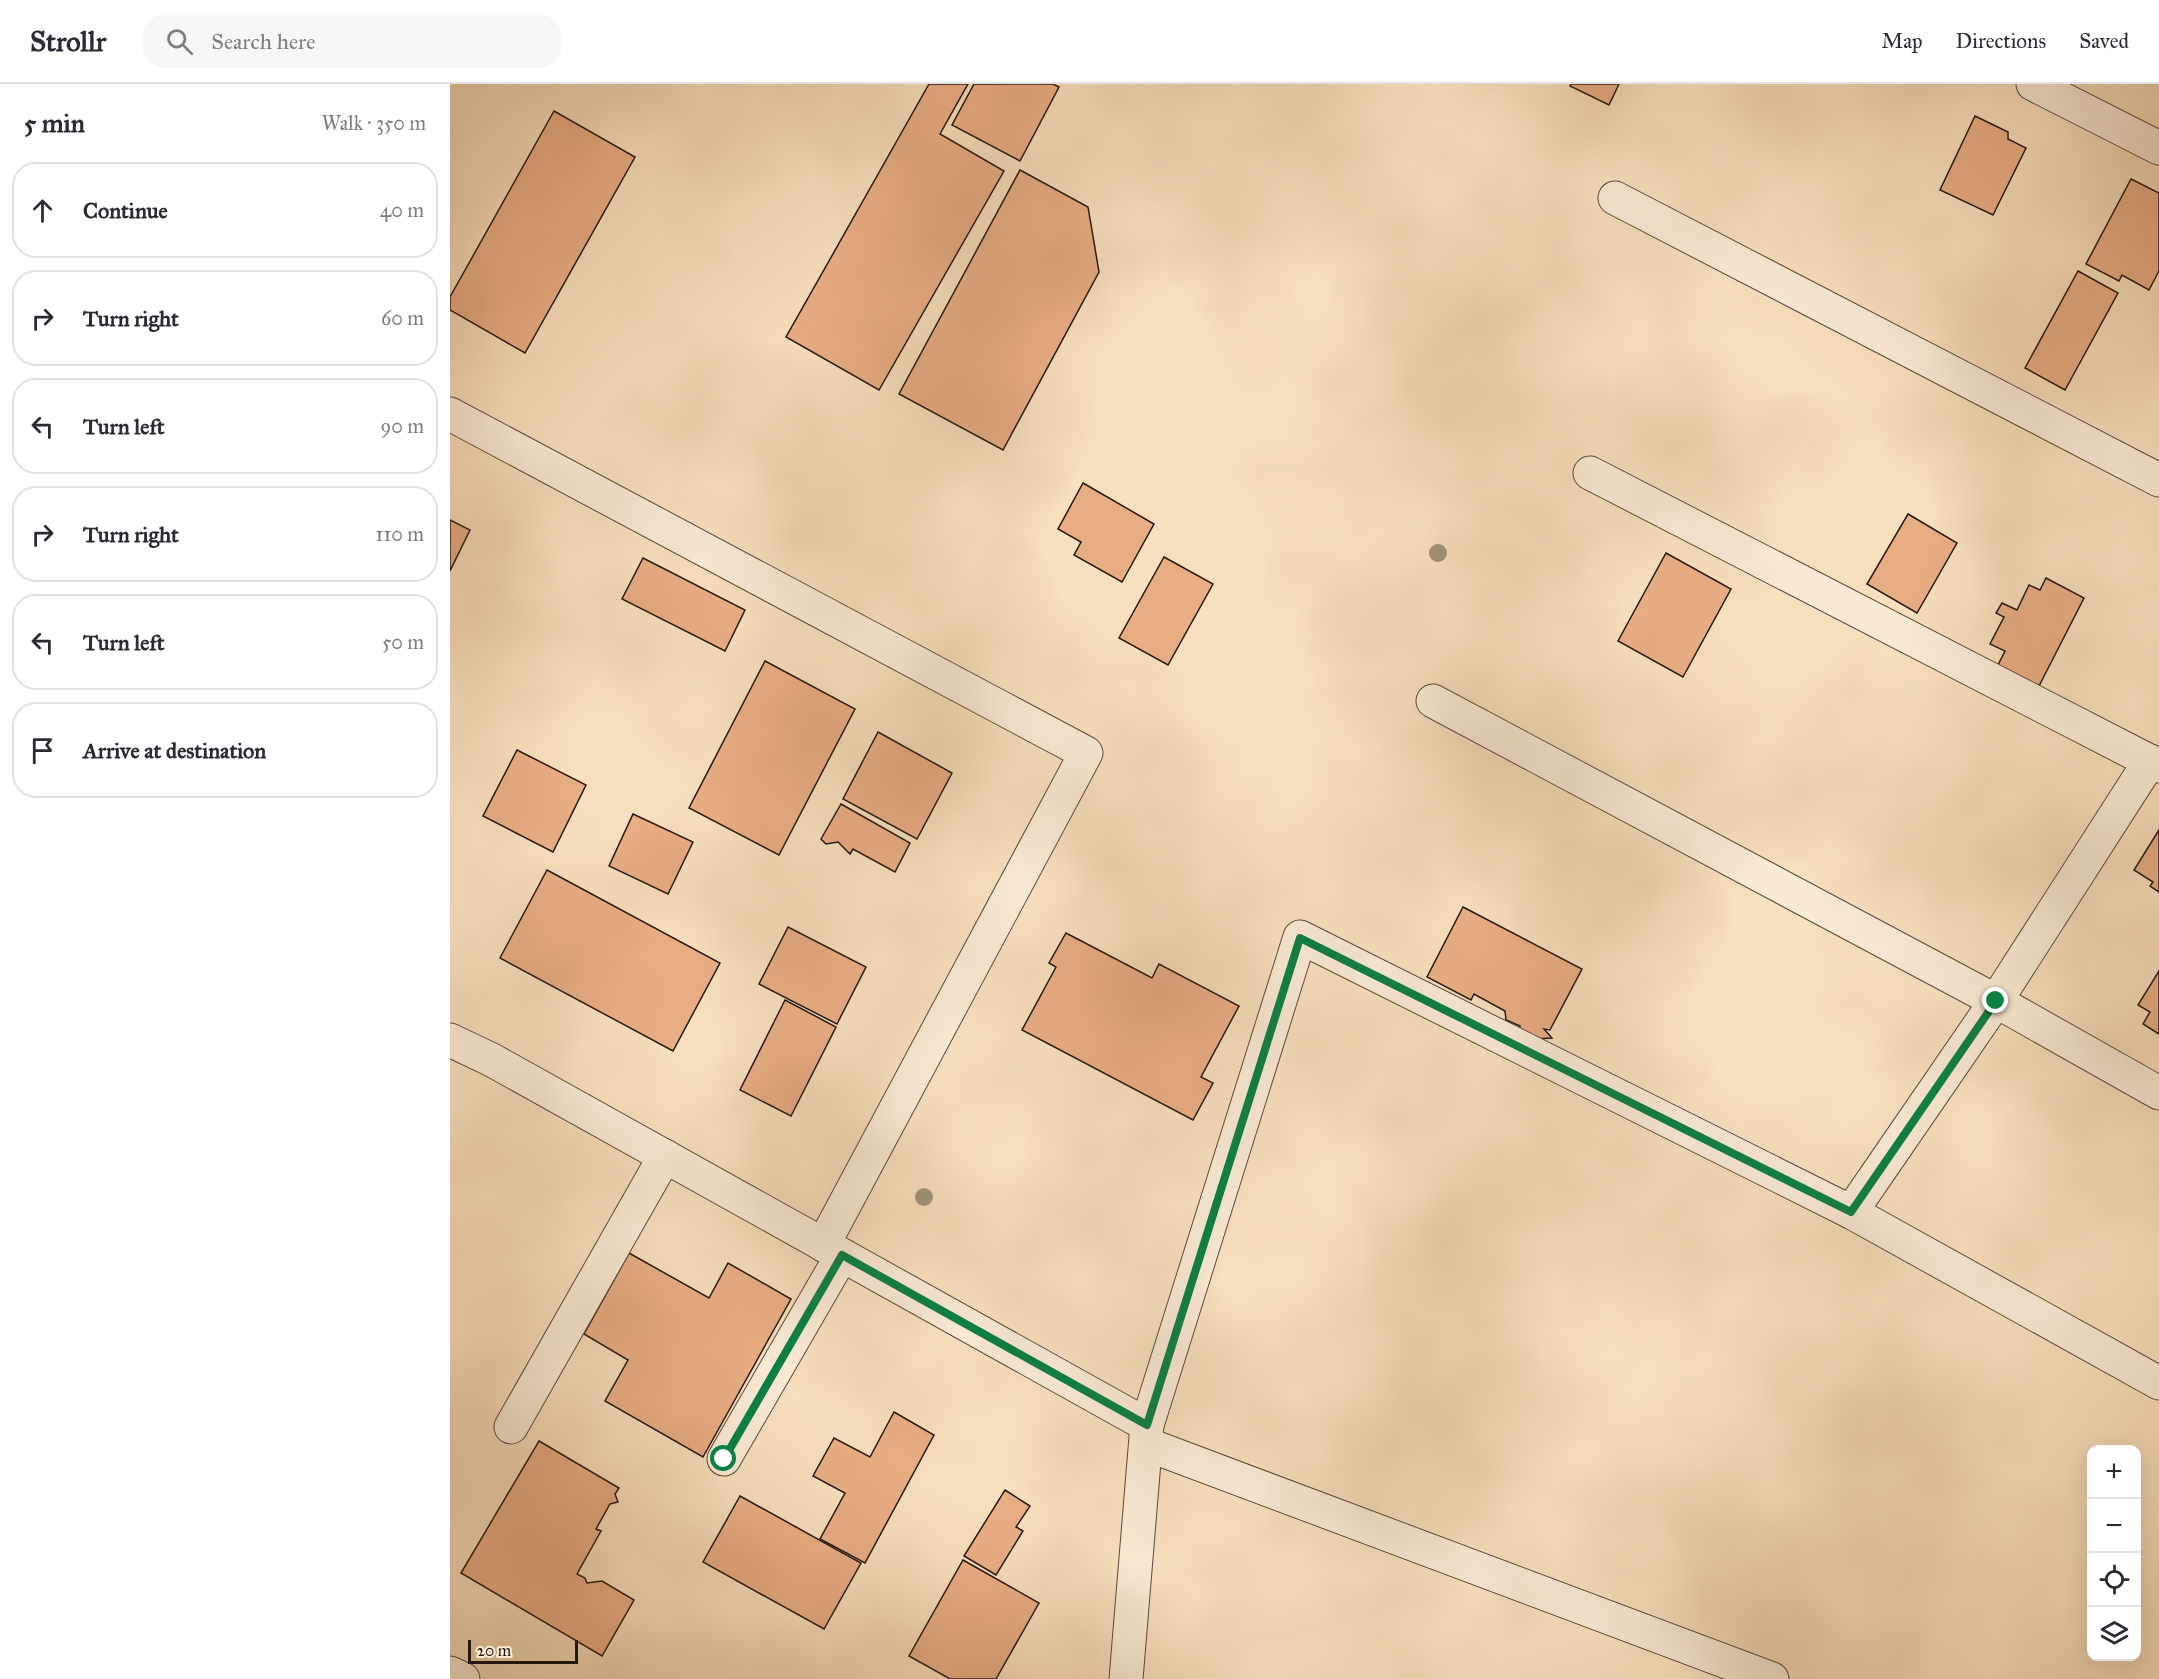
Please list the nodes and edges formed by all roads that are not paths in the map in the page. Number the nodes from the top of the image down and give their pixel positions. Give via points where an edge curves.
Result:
1 (2033, 84) edge
2 (2159, 148) edge
3 (1615, 198) dead end
4 (450, 414) edge
5 (1590, 472) dead end
6 (2159, 480) edge
7 (1433, 701) dead end
8 (2154, 764) edge
9 (1996, 1001) junction
10 (450, 1040) edge
11 (450, 1057) edge
12 (492, 1060) junction
13 (2159, 1093) edge
14 (665, 1156) junction
15 (1851, 1212) junction
16 (833, 1250) junction
17 (2159, 1383) edge
18 (511, 1427) dead end
19 (1147, 1435) junction
20 (724, 1459) dead end
21 (450, 1673) edge
22 (463, 1679) edge
23 (1126, 1679) edge
24 (1772, 1679) edge

1 - 2 street
3 - 6 street
4 - 16 street via 1086,753
5 - 8 street
7 - 9 street
8 - 9 street
9 - 13 street
9 - 15 street
10 - 12 street
11 - 12 street via 464,1054
12 - 14 street
14 - 16 street
14 - 18 street
15 - 17 street
15 - 19 street via 1300,938
16 - 19 street
16 - 20 street
19 - 23 street
19 - 24 street
21 - 22 street

